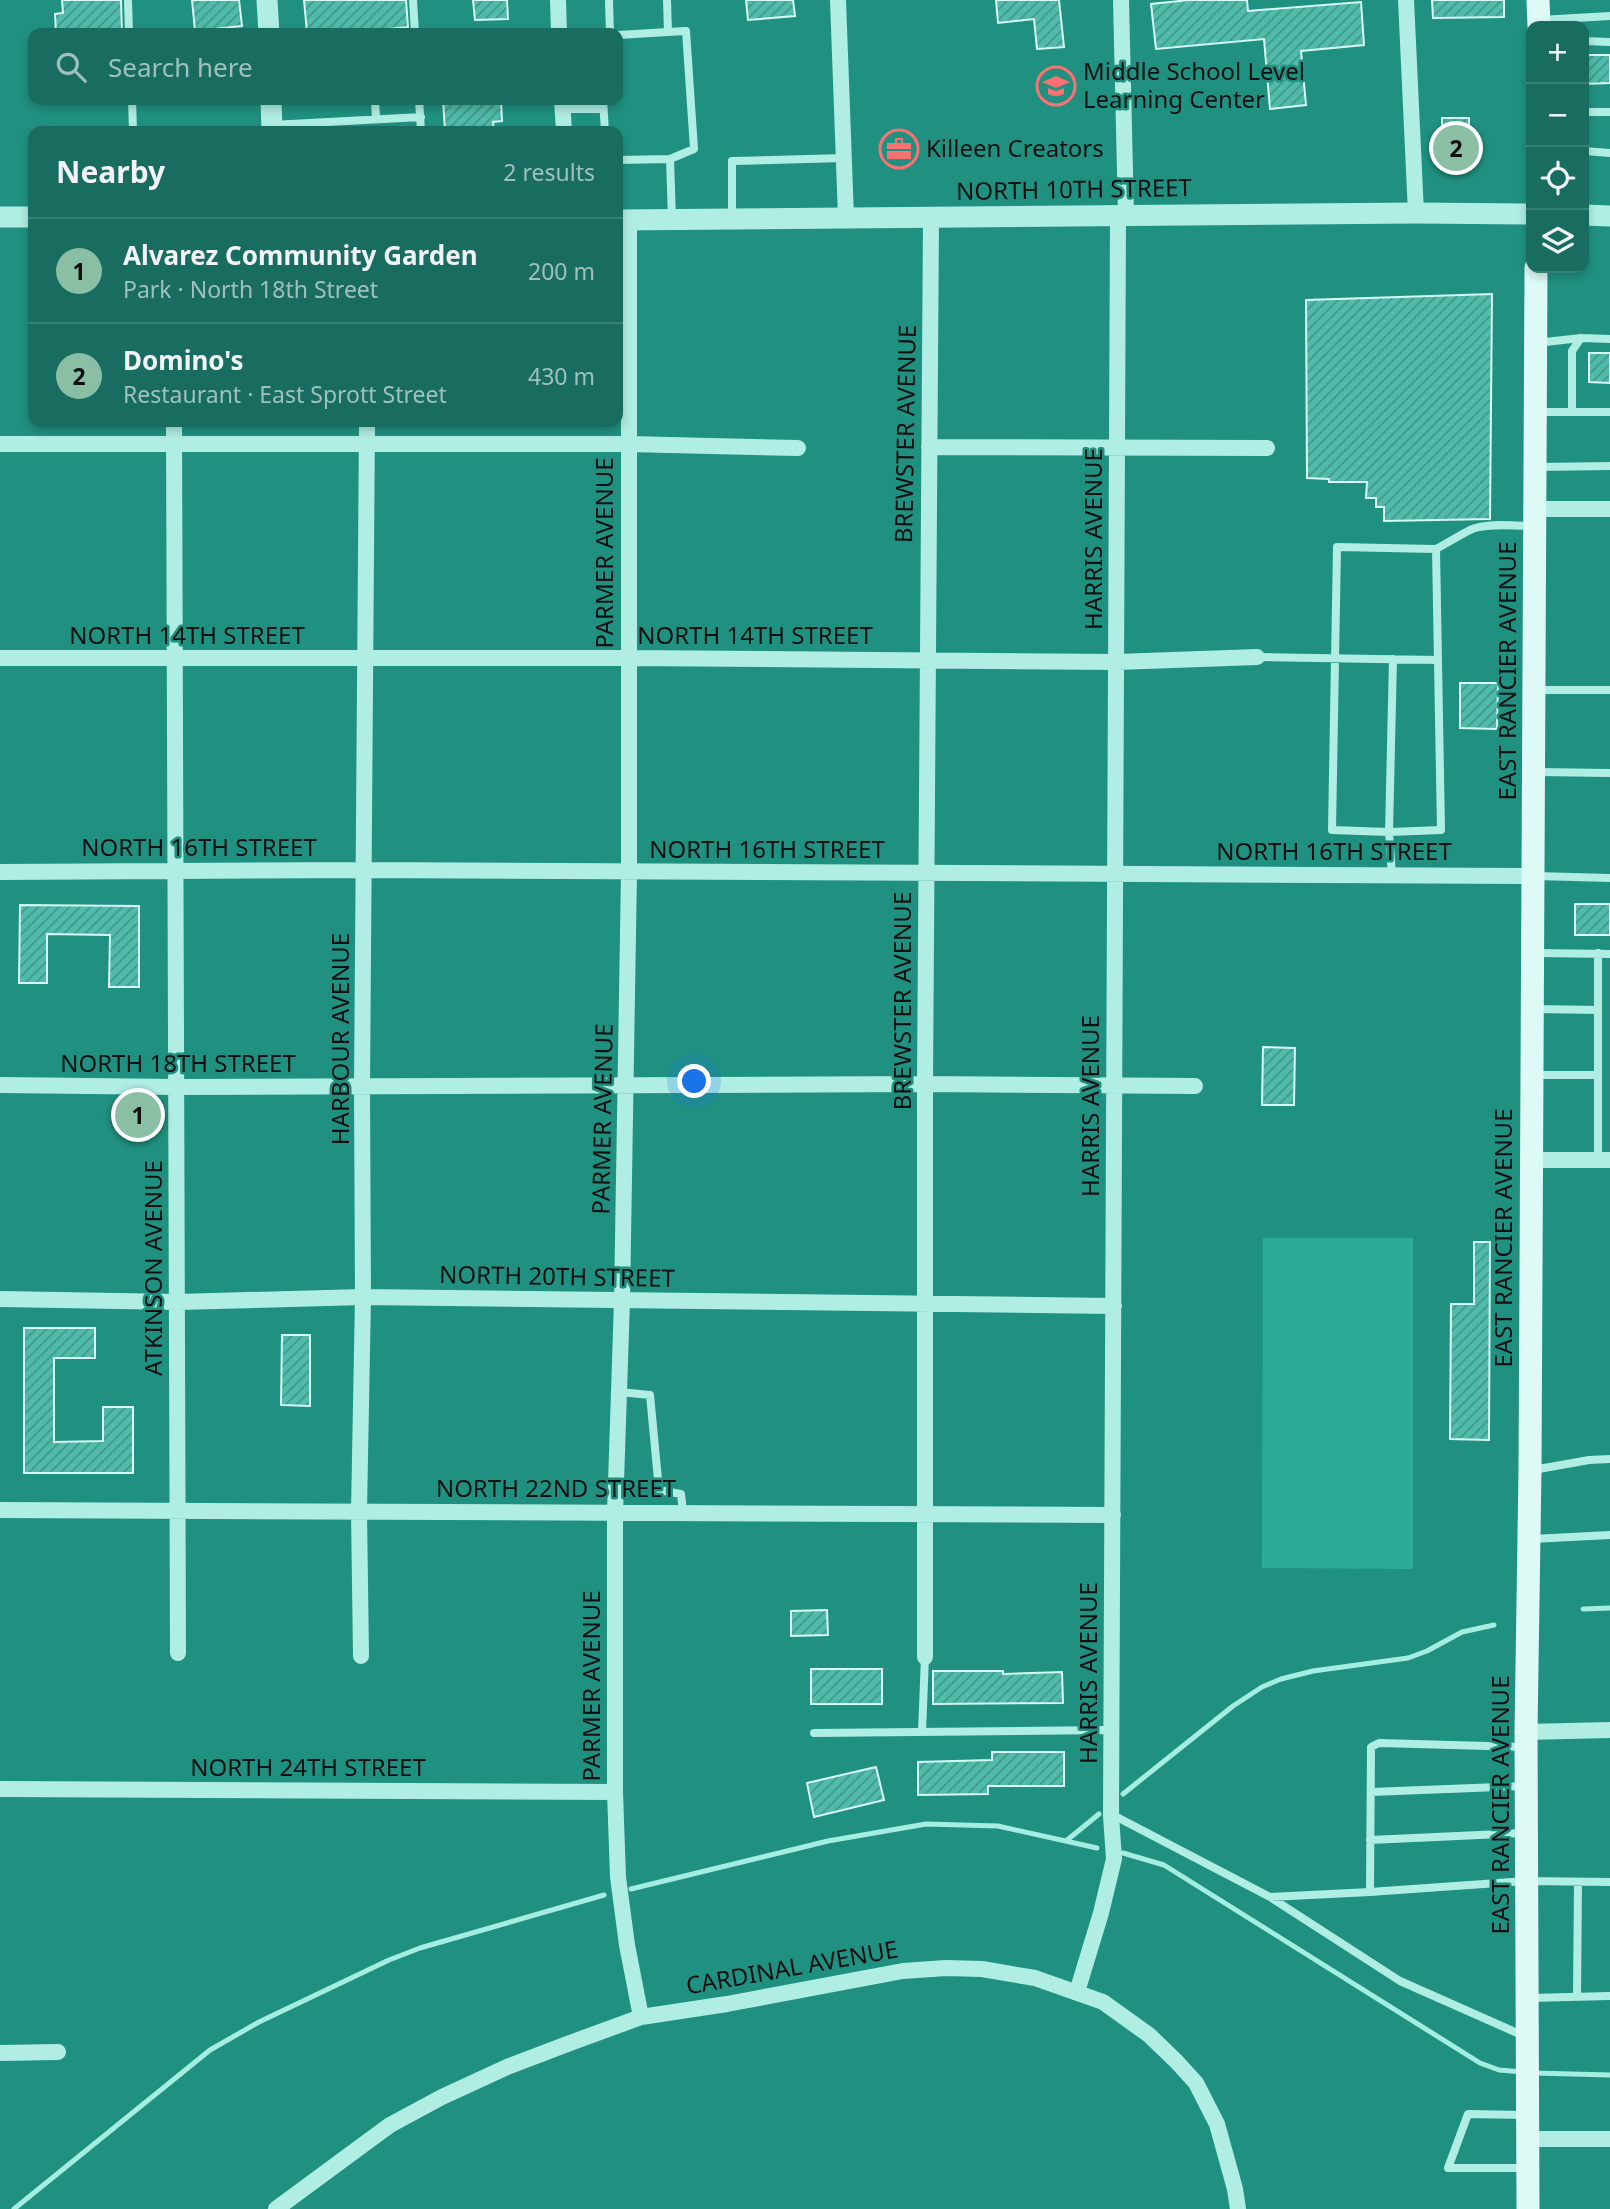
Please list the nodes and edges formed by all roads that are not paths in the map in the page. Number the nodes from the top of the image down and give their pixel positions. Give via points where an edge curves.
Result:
1 (128, 0) edge
2 (267, 0) edge
3 (413, 0) edge
4 (558, 0) edge
5 (609, 0) edge
6 (667, 0) edge
7 (838, 0) edge
8 (1121, 0) edge
9 (1406, 0) edge
10 (1538, 16) edge
11 (1610, 16) edge
12 (1565, 21) edge
13 (1577, 21) edge
14 (129, 28) edge
15 (269, 28) edge
16 (415, 28) edge
17 (559, 28) edge
18 (610, 28) edge
19 (668, 32) junction
20 (623, 35) edge
21 (1589, 41) edge
22 (1610, 42) edge
23 (132, 105) edge
24 (271, 105) edge
25 (375, 105) edge
26 (420, 105) edge
27 (563, 105) edge
28 (603, 105) edge
29 (1589, 111) edge
30 (1610, 112) edge
31 (421, 117) junction
32 (376, 119) junction
33 (133, 126) edge
34 (272, 126) edge
35 (295, 126) edge
36 (421, 126) edge
37 (564, 126) edge
38 (605, 126) edge
39 (1589, 151) edge
40 (1610, 153) edge
41 (844, 158) junction
42 (670, 159) junction
43 (623, 160) edge
44 (1416, 213) junction
45 (1526, 214) edge
46 (1589, 215) edge
47 (1122, 216) junction
48 (1610, 216) edge
49 (0, 217) edge
50 (28, 217) edge
51 (846, 218) junction
52 (672, 219) junction
53 (733, 219) junction
54 (931, 219) junction
55 (623, 220) edge
56 (1536, 273) edge
57 (1581, 338) junction
58 (1610, 339) edge
59 (1535, 344) junction
60 (1535, 412) junction
61 (1572, 412) junction
62 (1610, 412) edge
63 (174, 427) edge
64 (367, 427) edge
65 (367, 443) junction
66 (0, 444) edge
67 (627, 444) junction
68 (174, 445) junction
69 (929, 447) junction
70 (798, 448) dead end
71 (1116, 448) junction
72 (1267, 448) dead end
73 (1610, 466) edge
74 (1535, 467) junction
75 (1610, 509) edge
76 (1534, 517) junction
77 (1436, 549) junction
78 (366, 657) junction
79 (1257, 657) joint
80 (1335, 657) junction
81 (628, 658) junction
82 (0, 659) edge
83 (176, 659) junction
84 (928, 659) junction
85 (1393, 659) junction
86 (1438, 660) junction
87 (1116, 662) junction
88 (1534, 690) junction
89 (1610, 690) edge
90 (1534, 772) junction
91 (1610, 773) edge
92 (1390, 832) junction
93 (174, 870) junction
94 (365, 870) junction
95 (629, 872) junction
96 (0, 873) edge
97 (1114, 873) junction
98 (927, 874) junction
99 (1392, 876) junction
100 (1533, 876) junction
101 (1610, 878) edge
102 (1532, 953) junction
103 (1598, 953) junction
104 (1610, 954) edge
105 (1531, 1009) junction
106 (1598, 1010) junction
107 (1531, 1075) junction
108 (1598, 1075) junction
109 (0, 1084) edge
110 (925, 1084) junction
111 (626, 1085) junction
112 (1113, 1086) junction
113 (1195, 1086) dead end
114 (177, 1087) junction
115 (362, 1087) junction
116 (1531, 1160) junction
117 (1604, 1160) edge
118 (363, 1297) junction
119 (0, 1299) edge
120 (622, 1301) junction
121 (177, 1302) junction
122 (926, 1303) junction
123 (1114, 1306) junction
124 (620, 1392) junction
125 (1610, 1459) edge
126 (1530, 1470) junction
127 (0, 1510) edge
128 (177, 1510) junction
129 (359, 1511) junction
130 (683, 1512) junction
131 (615, 1513) junction
132 (924, 1514) junction
133 (1112, 1514) junction
134 (1610, 1535) edge
135 (1529, 1539) junction
136 (178, 1653) dead end
137 (361, 1656) dead end
138 (925, 1657) joint
139 (1112, 1730) junction
140 (1610, 1730) edge
141 (922, 1732) junction
142 (814, 1733) dead end
143 (1526, 1740) junction
144 (1527, 1786) junction
145 (0, 1789) edge
146 (615, 1792) junction
147 (1371, 1792) junction
148 (1111, 1814) junction
149 (1527, 1833) junction
150 (1370, 1840) junction
151 (1527, 1881) junction
152 (1578, 1882) junction
153 (1610, 1882) edge
154 (1370, 1892) junction
155 (1270, 1896) junction
156 (1077, 1992) junction
157 (1610, 1996) edge
158 (1577, 1997) junction
159 (1527, 1998) junction
160 (641, 2017) junction
161 (1527, 2038) junction
162 (58, 2052) dead end
163 (0, 2053) edge
164 (1527, 2115) junction
165 (1528, 2139) junction
166 (1610, 2139) edge
167 (1528, 2168) junction
168 (276, 2209) edge
169 (1238, 2209) edge
170 (1528, 2209) edge

1 - 14 lane
2 - 15 street
3 - 16 lane
4 - 17 street
5 - 18 lane
6 - 19 lane
7 - 41 street
8 - 47 street, HARRIS AVENUE
9 - 44 street
10 - 12 lane
11 - 13 lane
19 - 20 lane
19 - 42 lane via 687,31 694,149
21 - 22 lane
23 - 33 lane
24 - 34 street
25 - 32 lane
26 - 31 lane
27 - 37 street
28 - 38 lane
29 - 30 lane
31 - 32 lane
31 - 36 lane
32 - 35 lane
39 - 40 lane
41 - 51 street
41 - 53 lane via 732,161
42 - 43 lane
42 - 52 lane
44 - 45 street, NORTH 10TH STREET
44 - 47 street, NORTH 10TH STREET
46 - 48 street
47 - 54 street, NORTH 10TH STREET
47 - 71 street, HARRIS AVENUE
49 - 50 street
51 - 53 street, NORTH 10TH STREET
51 - 54 street, NORTH 10TH STREET
52 - 53 street, NORTH 10TH STREET
52 - 55 street, NORTH 10TH STREET
54 - 69 street, BREWSTER AVENUE
55 - 67 street, PARMER AVENUE
56 - 59 main road, EAST RANCIER AVENUE
57 - 58 lane
57 - 59 lane
57 - 61 lane via 1572,351
59 - 60 main road, EAST RANCIER AVENUE
60 - 61 lane
60 - 74 main road, EAST RANCIER AVENUE
61 - 62 lane
63 - 68 street, ATKINSON AVENUE
64 - 65 street, HARBOUR AVENUE
65 - 67 street
65 - 68 street
65 - 78 street, HARBOUR AVENUE
66 - 68 street
67 - 70 street
67 - 81 street, PARMER AVENUE
68 - 83 street, ATKINSON AVENUE
69 - 71 street
69 - 84 street, BREWSTER AVENUE
71 - 72 street
71 - 87 street, HARRIS AVENUE
73 - 74 lane
74 - 76 main road, EAST RANCIER AVENUE
75 - 76 street
76 - 77 lane via 1473,529
76 - 88 main road, EAST RANCIER AVENUE
77 - 80 lane via 1337,547
77 - 86 lane
78 - 81 street, NORTH 14TH STREET
78 - 83 street, NORTH 14TH STREET
78 - 94 street, HARBOUR AVENUE
79 - 80 lane
79 - 87 street, NORTH 14TH STREET
80 - 85 lane
80 - 92 lane via 1332,830
81 - 84 street, NORTH 14TH STREET
81 - 95 street, PARMER AVENUE
82 - 83 street, NORTH 14TH STREET
83 - 93 street, ATKINSON AVENUE
84 - 87 street, NORTH 14TH STREET
84 - 98 street, BREWSTER AVENUE
85 - 86 lane
85 - 92 lane
86 - 92 lane via 1441,830
87 - 97 street, HARRIS AVENUE
88 - 89 lane
88 - 90 main road, EAST RANCIER AVENUE
90 - 91 lane
90 - 100 main road, EAST RANCIER AVENUE
92 - 99 lane
93 - 94 street, NORTH 16TH STREET
93 - 96 street, NORTH 16TH STREET
93 - 114 street, ATKINSON AVENUE
94 - 95 street, NORTH 16TH STREET
94 - 115 street, HARBOUR AVENUE
95 - 98 street, NORTH 16TH STREET
95 - 111 street, PARMER AVENUE
97 - 98 street, NORTH 16TH STREET
97 - 99 street, NORTH 16TH STREET
97 - 112 street, HARRIS AVENUE
98 - 110 street, BREWSTER AVENUE
99 - 100 street, NORTH 16TH STREET
100 - 101 lane
100 - 102 main road, EAST RANCIER AVENUE
102 - 103 lane
102 - 105 main road, EAST RANCIER AVENUE
103 - 104 lane
103 - 106 lane
105 - 106 lane
105 - 107 main road, EAST RANCIER AVENUE
106 - 108 lane
107 - 108 lane
107 - 116 main road, EAST RANCIER AVENUE
108 - 117 lane
109 - 114 street, NORTH 18TH STREET
110 - 111 street, NORTH 18TH STREET
110 - 112 street, NORTH 18TH STREET
110 - 122 street, BREWSTER AVENUE
111 - 115 street, NORTH 18TH STREET
111 - 120 street, PARMER AVENUE
112 - 113 street, NORTH 18TH STREET
112 - 123 street, HARRIS AVENUE
114 - 115 street, NORTH 18TH STREET
114 - 121 street, ATKINSON AVENUE
115 - 118 street, HARBOUR AVENUE
116 - 117 street
116 - 126 main road, EAST RANCIER AVENUE
118 - 120 street, NORTH 20TH STREET
118 - 121 street, NORTH 20TH STREET
118 - 129 street, HARBOUR AVENUE
119 - 121 street, NORTH 20TH STREET
120 - 122 street, NORTH 20TH STREET
120 - 124 street, PARMER AVENUE
121 - 128 street, ATKINSON AVENUE
122 - 123 street, NORTH 20TH STREET
122 - 132 street, BREWSTER AVENUE
123 - 133 street, HARRIS AVENUE
124 - 130 lane via 650,1395 659,1490 681,1494
124 - 131 street, PARMER AVENUE
125 - 126 lane
126 - 135 main road, EAST RANCIER AVENUE
127 - 128 street, NORTH 22ND STREET
128 - 129 street, NORTH 22ND STREET
128 - 136 street, ATKINSON AVENUE
129 - 131 street, NORTH 22ND STREET
129 - 137 street, HARBOUR AVENUE
130 - 131 street, NORTH 22ND STREET
130 - 132 street, NORTH 22ND STREET
131 - 146 street, PARMER AVENUE
132 - 133 street, NORTH 22ND STREET
132 - 138 street, BREWSTER AVENUE
133 - 139 street, HARRIS AVENUE
134 - 135 lane
135 - 143 main road, EAST RANCIER AVENUE
138 - 141 lane
139 - 141 lane
139 - 148 street, HARRIS AVENUE
140 - 143 street
141 - 142 lane
143 - 144 main road, EAST RANCIER AVENUE
143 - 147 lane via 1379,1743 1371,1747
144 - 147 lane
144 - 149 main road, EAST RANCIER AVENUE
145 - 146 street, NORTH 24TH STREET
146 - 160 street, PARMER AVENUE via 618,1877
147 - 150 lane
148 - 155 lane
148 - 156 street, HARRIS AVENUE via 1114,1859
149 - 150 lane
149 - 151 main road, EAST RANCIER AVENUE
150 - 154 lane
151 - 152 lane
151 - 154 lane
151 - 159 main road, EAST RANCIER AVENUE
152 - 153 lane
152 - 158 lane
154 - 155 lane
155 - 161 lane via 1400,1981
156 - 160 street, CARDINAL AVENUE via 1035,1978 946,1968 902,1971
156 - 169 street, CARDINAL AVENUE via 1103,2002 1149,2035 1196,2084 1217,2124
157 - 158 lane
158 - 159 lane
159 - 161 main road, EAST RANCIER AVENUE
160 - 168 street, CARDINAL AVENUE via 507,2067 432,2102 379,2132
161 - 164 main road, EAST RANCIER AVENUE
162 - 163 street
164 - 165 main road, EAST RANCIER AVENUE
164 - 167 lane via 1468,2114 1448,2168
165 - 166 street
165 - 167 main road, EAST RANCIER AVENUE
167 - 170 main road, EAST RANCIER AVENUE

